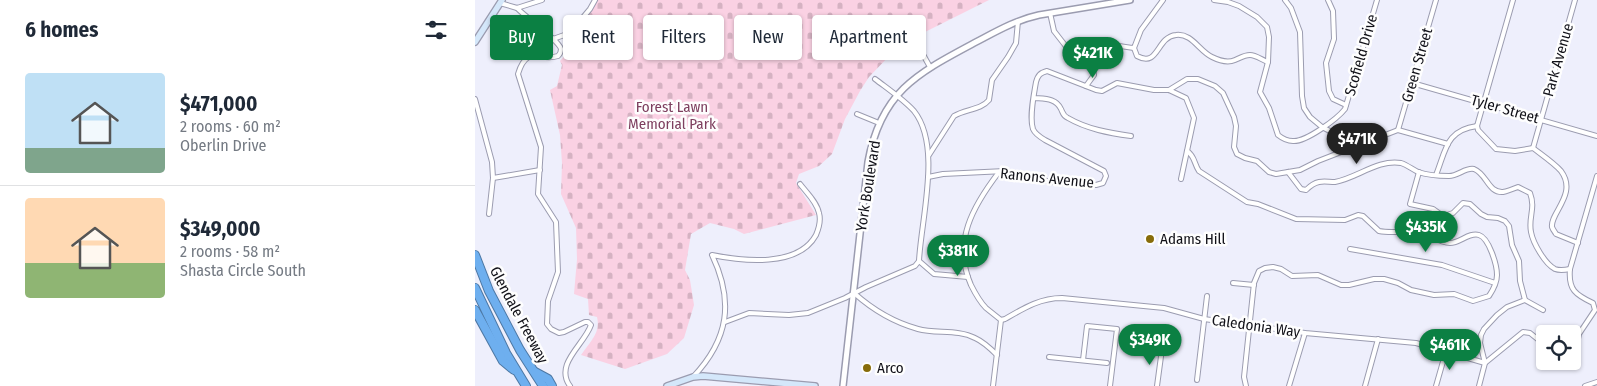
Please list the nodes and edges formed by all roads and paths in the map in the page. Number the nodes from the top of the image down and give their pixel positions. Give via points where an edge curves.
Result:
1 (541, 0) edge
2 (595, 0) edge
3 (1130, 0) edge
4 (1163, 0) edge
5 (1214, 0) edge
6 (1285, 0) edge
7 (1328, 0) edge
8 (1377, 0) edge
9 (1436, 0) edge
10 (1513, 0) edge
11 (1575, 0) edge
12 (501, 2) edge
13 (1107, 2) edge
14 (517, 8) junction
15 (1050, 13) junction
16 (525, 15) edge
17 (1018, 21) junction
18 (553, 39) joint
19 (475, 42) edge
20 (1134, 48) junction
21 (553, 58) edge
22 (1075, 58) dead end
23 (526, 60) edge
24 (926, 60) edge
25 (1268, 62) junction
26 (930, 67) junction
27 (875, 79) dead end
28 (1412, 83) junction
29 (1085, 86) junction
30 (1169, 90) junction
31 (897, 96) junction
32 (475, 98) edge
33 (1034, 98) junction
34 (1483, 103) junction
35 (1346, 105) junction
36 (477, 114) edge
37 (857, 114) dead end
38 (1541, 120) junction
39 (879, 123) junction
40 (1477, 126) junction
41 (1322, 127) junction
42 (1398, 130) junction
43 (1131, 136) dead end
44 (1597, 136) edge
45 (1448, 144) junction
46 (1357, 146) junction
47 (1533, 148) junction
48 (1187, 151) junction
49 (928, 156) junction
50 (540, 170) junction
51 (999, 172) junction
52 (1288, 172) junction
53 (1419, 172) junction
54 (1436, 175) junction
55 (1597, 176) edge
56 (928, 177) junction
57 (493, 178) junction
58 (1181, 179) dead end
59 (800, 184) dead end
60 (489, 214) dead end
61 (1579, 243) junction
62 (1350, 249) dead end
63 (475, 254) edge
64 (919, 261) junction
65 (1571, 270) junction
66 (968, 277) junction
67 (1233, 283) dead end
68 (1495, 284) junction
69 (1254, 285) junction
70 (475, 288) edge
71 (854, 293) junction
72 (1207, 296) dead end
73 (1525, 300) junction
74 (475, 310) edge
75 (1543, 310) dead end
76 (1204, 319) junction
77 (1001, 320) junction
78 (725, 322) junction
79 (1250, 326) junction
80 (1581, 331) edge
81 (1305, 333) junction
82 (1536, 338) edge
83 (1378, 339) junction
84 (1162, 349) dead end
85 (1446, 351) junction
86 (997, 355) junction
87 (1049, 357) dead end
88 (1083, 360) junction
89 (1107, 362) dead end
90 (1485, 363) junction
91 (516, 370) junction
92 (533, 372) junction
93 (693, 377) junction
94 (1197, 380) dead end
95 (1597, 382) edge
96 (682, 383) edge
97 (526, 386) edge
98 (543, 386) edge
99 (552, 386) edge
100 (570, 386) edge
101 (667, 386) edge
102 (815, 386) edge
103 (843, 386) edge
104 (993, 386) edge
105 (1110, 386) edge
106 (1157, 386) edge
107 (1246, 386) edge
108 (1289, 386) edge
109 (1365, 386) edge
110 (1436, 386) edge
111 (1479, 386) edge
112 (1585, 386) edge

1 - 14 street
2 - 18 street via 570,33
3 - 13 street, York Boulevard
4 - 20 street via 1141,30
5 - 25 street via 1235,4 1263,22 1269,31
6 - 41 street via 1300,32 1303,102 1307,113
7 - 35 street via 1333,11 1334,39 1326,63 1329,91 1333,99
8 - 35 street, Scofield Drive
9 - 28 street, Green Street
10 - 34 street
11 - 38 street, Park Avenue
12 - 14 street
12 - 19 main road
13 - 15 street, York Boulevard
14 - 16 street
15 - 17 street, York Boulevard
15 - 22 street via 1054,31
17 - 26 street, York Boulevard
17 - 49 street via 1015,43 992,80 989,100 955,116
18 - 21 street via 561,48 560,54
20 - 25 street via 1137,56 1149,59 1162,42 1178,35 1193,41 1211,56 1232,61 1253,56
20 - 29 street via 1107,45 1097,48 1092,59 1094,75
23 - 50 street via 518,74 541,147
24 - 26 street
25 - 41 street, Scofield Drive via 1260,95 1269,108 1278,135 1295,142
26 - 31 street, York Boulevard
27 - 31 street
28 - 34 street, Tyler Street
28 - 42 street, Green Street
29 - 30 street via 1102,91 1117,83
29 - 33 street via 1047,71 1037,77
30 - 48 street via 1186,98 1191,107 1194,118
30 - 52 street via 1187,78 1215,86 1223,93 1234,117 1237,154 1257,161 1269,172
31 - 39 street, York Boulevard
31 - 49 street via 914,111 921,123
32 - 36 street
33 - 43 street via 1050,99 1065,116 1079,124
33 - 51 street, Ranons Avenue via 1033,129 1038,136 1103,171 1106,176 1103,183 1051,182 1018,173
34 - 38 street, Tyler Street
34 - 40 street
35 - 41 street, Scofield Drive via 1337,118
36 - 57 street via 492,162
37 - 39 street
38 - 44 street, Tyler Street
38 - 47 street, Park Avenue
39 - 71 street, York Boulevard via 868,162
40 - 45 street via 1460,129
40 - 47 street via 1496,150
41 - 46 street
42 - 45 street
42 - 46 street
45 - 54 street
46 - 52 street
47 - 61 street via 1560,170 1567,184 1563,204 1552,227 1556,234
48 - 58 street
48 - 68 street via 1199,171 1237,197 1296,219 1345,220 1358,215 1379,231 1422,233 1449,243 1478,234 1491,250 1496,271
49 - 56 street
50 - 57 street
50 - 100 street via 539,194 556,222 558,272 548,301 547,324 559,333 585,322 591,325 566,365 565,374
51 - 56 street, Ranons Avenue
51 - 66 street via 976,207 966,231 963,248
52 - 53 street via 1301,189 1306,190 1322,181 1334,182 1390,163 1403,164
53 - 54 street
53 - 73 street via 1410,204 1447,215 1463,203 1470,204 1487,217 1505,221 1519,261
54 - 65 street via 1452,176 1474,169 1483,175 1489,186 1501,192 1518,187 1526,190 1534,203 1531,219 1533,242 1552,268
55 - 61 street
56 - 64 street
57 - 60 street
59 - 78 street via 819,212 818,230 802,250 777,259 760,260 712,255 724,287
61 - 65 street
62 - 68 street via 1442,265
63 - 92 highway, Glendale Freeway via 489,291
64 - 66 street via 934,274
64 - 71 street via 915,266
65 - 80 street via 1569,280 1576,294 1595,306
66 - 77 street via 980,301
67 - 69 street
68 - 69 street via 1489,296 1473,301 1454,294 1423,293 1384,279 1341,285 1318,275 1292,276 1281,268 1273,267 1259,271
69 - 79 street
70 - 91 highway, Glendale Freeway
71 - 78 street via 808,313 749,313
71 - 86 street via 889,319 919,329 966,334 984,343
71 - 103 street, York Boulevard
72 - 76 street
73 - 75 street
73 - 90 street via 1507,307 1484,329 1480,343
74 - 91 highway via 503,361
76 - 77 street, Caledonia Way via 1164,308 1049,298
76 - 79 street, Caledonia Way
76 - 94 street
77 - 86 street
78 - 93 street via 714,350
79 - 81 street, Caledonia Way
79 - 107 street via 1244,377
81 - 83 street, Caledonia Way
81 - 108 street
82 - 90 street via 1523,332
83 - 85 street, Caledonia Way via 1416,343
83 - 109 street
84 - 106 street
85 - 90 street, Caledonia Way
85 - 110 street
86 - 104 street
87 - 88 street
88 - 89 street
88 - 105 street via 1087,326 1117,329
90 - 111 street
91 - 97 highway, Glendale Freeway
92 - 98 highway, Glendale Freeway
92 - 99 highway via 548,379
93 - 96 main road
93 - 102 main road via 719,376
95 - 112 street
96 - 101 main road

